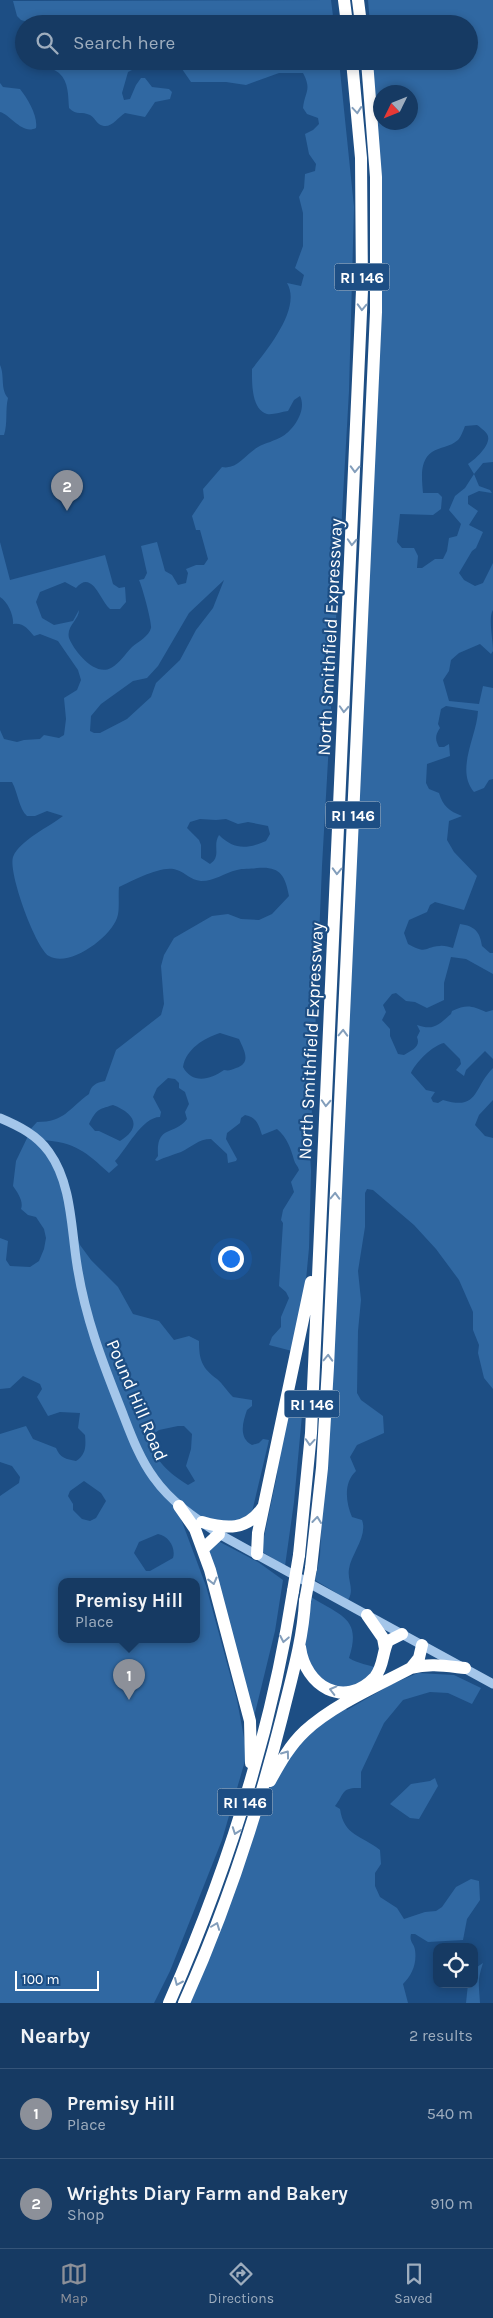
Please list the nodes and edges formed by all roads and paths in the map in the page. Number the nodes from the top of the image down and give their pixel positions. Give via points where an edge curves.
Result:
1 (344, 0) edge
2 (358, 0) edge
3 (346, 15) edge
4 (360, 15) edge
5 (353, 70) edge
6 (368, 70) edge
7 (0, 1118) edge
8 (318, 1253) junction
9 (264, 1505) junction
10 (179, 1506) junction
11 (202, 1522) junction
12 (219, 1534) junction
13 (204, 1548) junction
14 (258, 1554) junction
15 (367, 1615) junction
16 (402, 1634) junction
17 (299, 1639) junction
18 (422, 1645) junction
19 (385, 1649) junction
20 (411, 1668) junction
21 (465, 1668) junction
22 (493, 1684) edge
23 (248, 1791) junction
24 (261, 1796) junction
25 (169, 2003) edge
26 (184, 2003) edge

1 - 3 highway
2 - 4 highway
5 -> 8 highway, North Smithfield Expressway / RI 146 via 361,158 362,309
17 -> 6 highway, North Smithfield Expressway / RI 146, bridge via 322,1468 328,1367 376,312 376,177
7 - 10 street, Pound Hill Road via 20,1126 38,1139 60,1170 92,1334 140,1453 153,1477
8 - 9 highway
8 -> 23 highway, North Smithfield Expressway / RI 146, bridge via 311,1433 298,1555 270,1709
9 - 11 highway via 253,1518 234,1528
9 - 14 highway via 258,1533
10 - 11 street, Pound Hill Road
10 - 13 highway
11 - 12 street, Pound Hill Road
12 - 13 highway
12 - 14 street, Pound Hill Road
13 -> 23 highway via 250,1721 252,1750
14 - 15 street, Pound Hill Road
15 - 16 street, Pound Hill Road
15 - 19 highway via 383,1638
16 - 18 street, Pound Hill Road
16 - 19 highway via 391,1638
19 -> 17 highway via 375,1676 356,1690 341,1692 324,1688 309,1675
17 - 24 highway, North Smithfield Expressway / RI 146
18 - 20 highway via 419,1658
18 - 21 street, Pound Hill Road
20 - 21 highway via 423,1665
24 -> 20 highway via 282,1758 306,1730
21 - 22 street, Pound Hill Road
23 -> 25 highway, North Smithfield Expressway / RI 146 via 218,1884
26 -> 24 highway, North Smithfield Expressway / RI 146 via 245,1850

